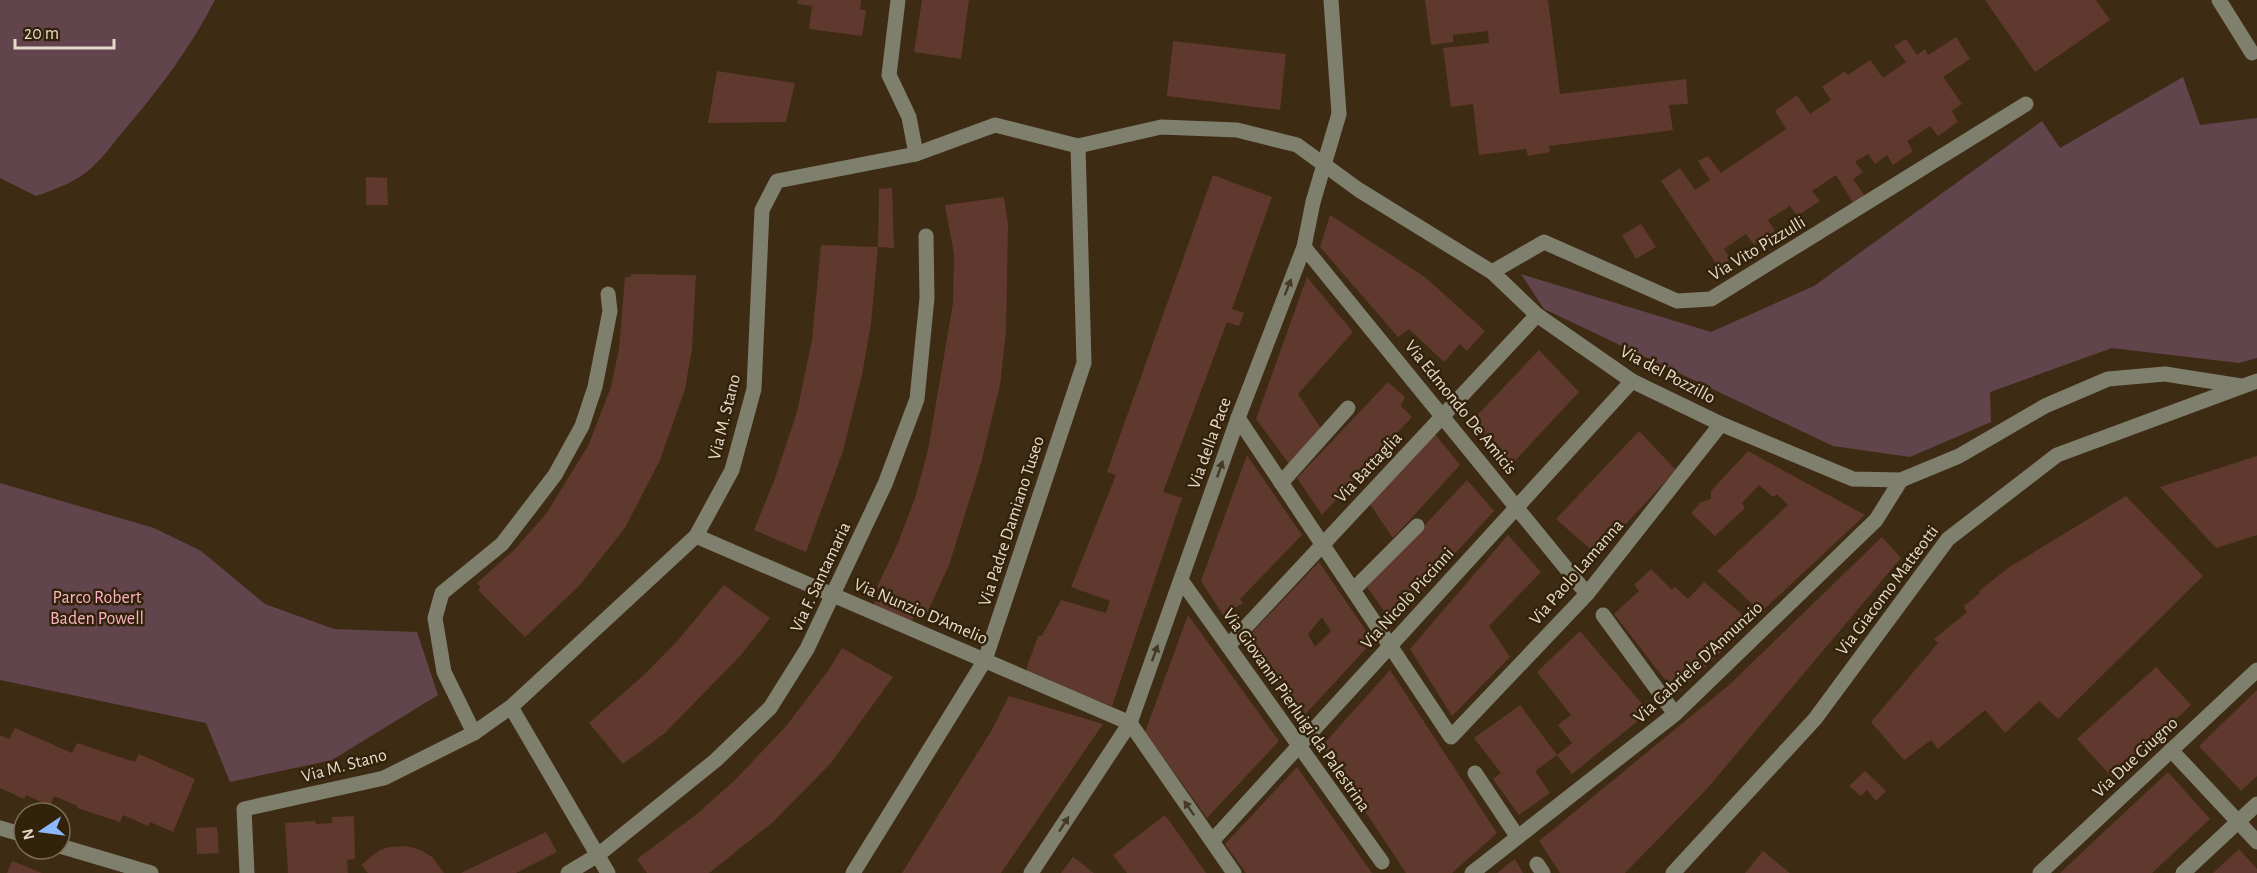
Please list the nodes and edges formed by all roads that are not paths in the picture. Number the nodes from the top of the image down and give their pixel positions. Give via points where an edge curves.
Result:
1 (898, 0) edge
2 (1331, 0) edge
3 (2219, 0) edge
4 (2252, 53) dead end
5 (2026, 104) dead end
6 (1078, 146) junction
7 (916, 153) junction
8 (926, 236) dead end
9 (1304, 247) junction
10 (1492, 272) junction
11 (608, 294) dead end
12 (1537, 315) junction
13 (1632, 381) junction
14 (2257, 381) edge
15 (2241, 386) junction
16 (1348, 408) dead end
17 (1443, 416) junction
18 (1238, 418) junction
19 (1721, 424) junction
20 (1900, 480) junction
21 (1281, 483) junction
22 (1517, 506) junction
23 (1417, 526) dead end
24 (696, 536) junction
25 (1323, 544) junction
26 (1181, 580) junction
27 (1353, 590) junction
28 (1587, 594) junction
29 (834, 595) junction
30 (1603, 615) dead end
31 (1228, 646) junction
32 (1390, 646) junction
33 (985, 660) junction
34 (2257, 670) edge
35 (511, 707) junction
36 (1675, 714) junction
37 (1130, 723) junction
38 (474, 734) junction
39 (1298, 745) junction
40 (2171, 750) junction
41 (1475, 773) dead end
42 (2257, 804) edge
43 (2238, 822) junction
44 (1517, 836) junction
45 (1212, 841) junction
46 (2257, 842) edge
47 (72, 850) edge
48 (598, 855) junction
49 (1382, 862) dead end
50 (861, 870) edge
51 (151, 873) edge
52 (247, 873) edge
53 (568, 873) edge
54 (608, 873) edge
55 (1031, 873) edge
56 (1234, 873) edge
57 (1472, 873) edge
58 (1673, 873) edge
59 (2040, 873) edge
60 (2183, 873) edge

1 - 7 street via 889,75 909,117
2 - 9 street, Via della Pace, bridge via 1339,114
3 - 4 street
5 - 10 street, Via Vito Pizzulli via 1711,299 1677,301 1544,242
6 - 7 street, Via M. Stano via 995,125
6 - 10 street, Via del Pozzillo via 1161,127 1237,130 1297,146 1359,190
6 - 33 street, Via Padre Damiano Tuseo via 1084,363
7 - 24 street, Via M. Stano via 777,181 762,210 754,389 732,470
8 - 29 street, Via F. Santamaria via 927,298 917,399 885,484
9 - 17 street, Via Edmondo De Amicis
18 -> 9 street, Via della Pace
10 - 12 street, Via del Pozzillo
11 - 38 street via 610,311 594,387 582,426 555,476 502,544 442,592 435,618 444,672
12 - 13 street, Via del Pozzillo
12 - 17 street, Via Battaglia
13 - 19 street, Via del Pozzillo
13 - 22 street, Via Nicolò Piccinni
14 - 15 street, Via Giacomo Matteotti
15 - 20 street, Via del Pozzillo via 2165,374 2108,379 2045,406 1959,456
15 - 58 street, Via Giacomo Matteotti via 2057,455 1948,539 1815,718
16 - 21 street
17 - 22 street, Via Edmondo De Amicis
17 - 25 street, Via Battaglia
18 - 21 street
26 -> 18 street, Via della Pace
19 - 20 street, Via del Pozzillo via 1852,479
19 - 28 street, Via Paolo Lamanna
20 - 36 street, Via Gabriele D'Annunzio via 1876,520
21 - 25 street
22 - 28 street, Via Edmondo De Amicis
22 - 32 street, Via Nicolò Piccinni
23 - 27 street
24 - 29 street, Via Nunzio D'Amelio
24 - 35 street, Via M. Stano
25 - 27 street
25 - 31 street, Via Battaglia
26 - 31 street, Via Giovanni Pierluigi da Palestrina
37 -> 26 street, Via della Pace
27 - 32 street
28 - 32 street, Via Paolo Lamanna via 1451,737
29 - 33 street, Via Nunzio D'Amelio
29 - 48 street, Via F. Santamaria via 807,649 770,708 716,760
30 - 36 street
31 - 39 street, Via Giovanni Pierluigi da Palestrina
32 - 39 street, Via Nicolò Piccinni
33 - 37 street, Via Nunzio D'Amelio
33 - 50 street, Via Padre Damiano Tuseo
34 - 40 street, Via Due Giugno
35 - 38 street, Via M. Stano
35 - 48 street
36 - 44 street, Via Gabriele D'Annunzio
45 -> 37 street
55 -> 37 street, Via della Pace
38 - 52 street, Via M. Stano via 384,778 244,809
39 - 45 street, Via Nicolò Piccinni
39 - 49 street, Via Giovanni Pierluigi da Palestrina
40 - 43 street
40 - 59 street, Via Due Giugno
41 - 44 street
42 - 43 street
43 - 46 street
43 - 60 street
44 - 57 street, Via Gabriele D'Annunzio
45 - 56 street
47 - 51 street
48 - 53 street, Via F. Santamaria
48 - 54 street

